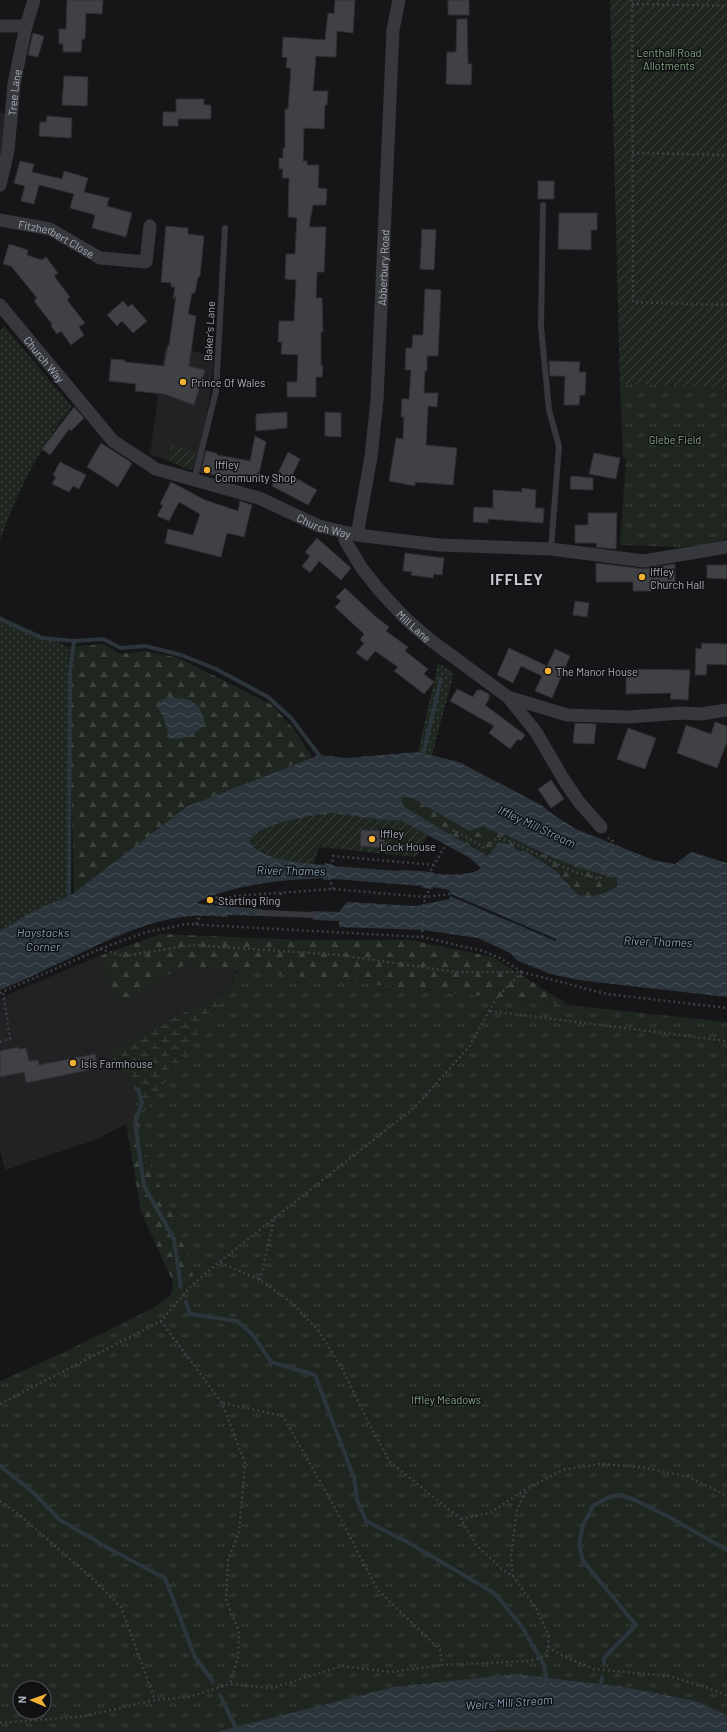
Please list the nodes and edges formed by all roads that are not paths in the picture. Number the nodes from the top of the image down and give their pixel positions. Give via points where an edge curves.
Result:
1 (34, 0) edge
2 (399, 0) edge
3 (0, 26) edge
4 (26, 26) junction
5 (0, 185) edge
6 (543, 205) dead end
7 (0, 220) edge
8 (150, 226) dead end
9 (225, 228) dead end
10 (0, 305) edge
11 (194, 481) junction
12 (352, 534) junction
13 (727, 547) edge
14 (551, 549) junction
15 (508, 697) junction
16 (727, 710) edge
17 (601, 827) dead end
18 (262, 913) dead end
19 (313, 915) dead end

1 - 4 street, Tree Lane
2 - 12 street, Abberbury Road via 393,30 377,400 371,457
3 - 4 street
4 - 5 street, Tree Lane via 14,84 8,151
6 - 14 lane via 541,327 549,410 559,446
7 - 8 street, Fitzherbert Close via 50,229 100,258 146,262
9 - 11 lane, Baker's Lane via 216,391
10 - 11 street, Church Way via 113,441 156,469
11 - 12 street, Church Way via 259,498 319,526
12 - 14 street, Church Way via 439,545
12 - 15 street, Mill Lane via 345,540 361,567 405,618 429,640
13 - 14 street, Church Way via 644,561
15 - 16 street, Mill Lane via 568,715 630,717 701,714
15 - 17 street, Mill Lane via 536,732 579,802
18 - 19 lane

